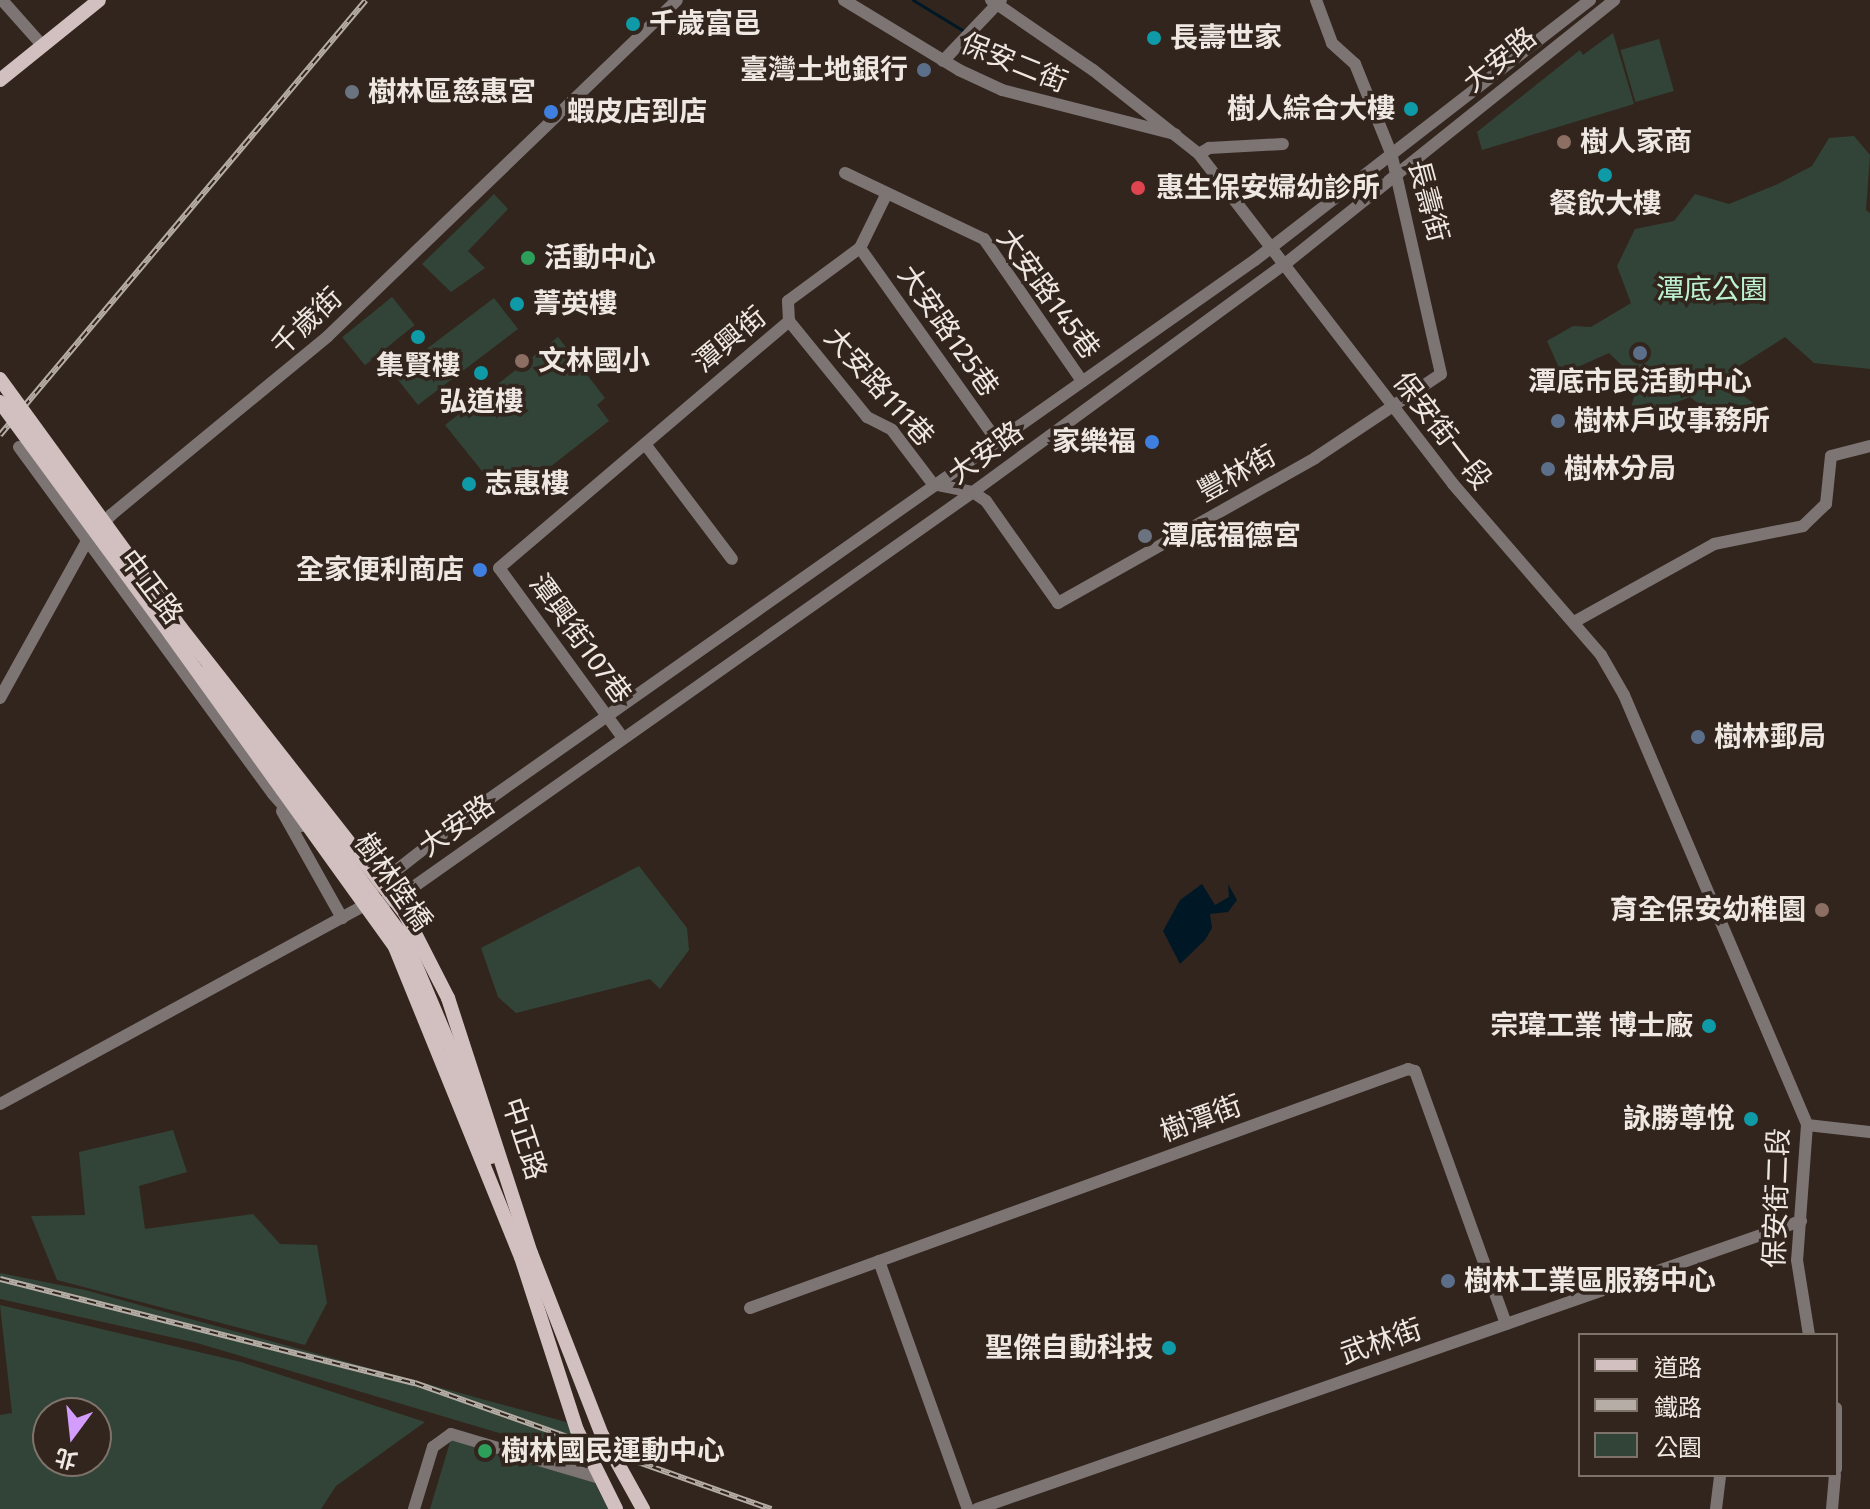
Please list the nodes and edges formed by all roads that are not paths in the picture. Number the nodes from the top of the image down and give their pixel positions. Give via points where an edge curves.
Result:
1 (2, 0) edge
2 (99, 0) edge
3 (677, 0) edge
4 (844, 0) edge
5 (1316, 0) edge
6 (1565, 0) edge
7 (1590, 0) edge
8 (1614, 0) edge
9 (996, 1) edge
10 (1575, 12) junction
11 (1585, 22) junction
12 (42, 45) junction
13 (943, 61) junction
14 (0, 80) edge
15 (1180, 135) junction
16 (1283, 144) dead end
17 (1391, 153) junction
18 (1199, 154) junction
19 (845, 173) dead end
20 (1397, 174) junction
21 (886, 195) junction
22 (1272, 246) junction
23 (860, 248) junction
24 (1285, 264) junction
25 (789, 321) junction
26 (0, 379) edge
27 (1082, 381) junction
28 (0, 402) edge
29 (1393, 409) junction
30 (997, 441) junction
31 (645, 444) junction
32 (1870, 446) edge
33 (19, 447) dead end
34 (933, 484) junction
35 (973, 492) junction
36 (86, 543) junction
37 (732, 559) dead end
38 (499, 568) joint
39 (1574, 622) junction
40 (176, 632) junction
41 (0, 698) edge
42 (607, 715) junction
43 (623, 738) junction
44 (273, 794) junction
45 (322, 804) joint
46 (323, 850) junction
47 (380, 880) junction
48 (395, 900) junction
49 (363, 906) junction
50 (342, 918) junction
51 (1745, 977) joint
52 (0, 1104) edge
53 (1807, 1125) junction
54 (1870, 1132) edge
55 (1801, 1221) junction
56 (526, 1255) junction
57 (879, 1261) junction
58 (750, 1308) dead end
59 (1506, 1324) junction
60 (1809, 1333) edge
61 (1720, 1477) edge
62 (1835, 1477) edge
63 (600, 1478) junction
64 (631, 1487) junction
65 (613, 1503) edge
66 (414, 1509) edge
67 (643, 1509) edge
68 (968, 1509) edge
69 (977, 1509) edge
70 (1716, 1509) edge
71 (1832, 1509) edge

1 - 12 street
2 - 12 main road
3 - 36 street, 千歲街 via 328,336 111,515
4 - 13 street, 保安二街
5 - 17 street, 長壽街 via 1332,43 1355,64
6 - 10 street
7 - 10 street, 大安路
8 - 11 street, 大安路
9 - 13 street
9 - 15 street, 保安街一段
10 - 11 street
10 - 17 street, 大安路
11 - 20 street, 大安路
12 - 14 main road
13 - 15 street, 保安二街 via 1002,90 1061,109
15 - 18 street, 保安街一段
16 - 18 street via 1209,148
17 - 20 street, 長壽街
17 - 22 street, 大安路
18 - 22 street, 保安街一段
19 - 21 street, 大安路145巷
20 - 24 street, 大安路
20 - 29 street, 長壽街 via 1441,374
21 - 23 street, 潭興街
21 - 27 street, 大安路145巷 via 984,239
22 - 24 street, 保安街一段
22 - 27 street, 大安路
23 - 25 street, 潭興街 via 788,301
23 - 30 street, 大安路125巷
24 - 29 street, 保安街一段
24 - 35 street, 大安路
25 - 31 street, 潭興街
25 - 34 street, 大安路111巷 via 867,417 892,430
26 - 40 main road, 樹林陸橋, bridge
27 - 30 street, 大安路
28 - 40 main road, 樹林陸橋, bridge
29 - 35 street, 豐林街 via 1058,603 986,501
29 - 39 street, 保安街一段
30 - 34 street, 大安路
31 - 37 street
31 - 38 street, 潭興街
32 - 39 street via 1831,456 1826,504 1803,526 1714,544
33 - 36 street, 中正路
34 - 35 street
34 - 42 street, 大安路
35 - 43 street, 大安路
36 - 41 street, 千歲街
36 - 44 street, 中正路
38 - 42 street, 潭興街107巷
39 - 51 street, 保安街一段 via 1624,695
40 - 45 main road, 樹林陸橋
40 - 46 main road, 樹林陸橋
40 - 56 main road, 樹林陸橋, bridge via 405,940 452,1051
42 - 43 street, 潭興街107巷
42 - 47 street, 大安路
43 - 48 street, 大安路
44 - 46 street
44 - 50 street
45 - 47 main road, 中正路
46 - 49 main road, 中正路
47 - 48 main road, 中正路
47 - 49 street, 大安路
48 - 49 street, 大安路
48 - 56 main road, 中正路 via 448,998
49 - 50 street, 大安路
49 - 56 main road, 中正路 via 395,947
50 - 52 street, 大安路
51 - 53 street, 保安街二段
53 - 54 street
53 - 55 street, 保安街二段
55 - 59 street, 武林街
55 - 60 street, 保安街二段 via 1797,1275
56 - 63 main road, 中正路 via 577,1430
56 - 64 main road, 中正路 via 602,1435
57 - 58 street, 樹潭街
57 - 59 street, 樹潭街 via 1408,1069 1415,1071
57 - 68 street
59 - 69 street, 武林街
61 - 70 street
62 - 71 street
63 - 65 main road, 中正路
63 - 66 street via 451,1434 433,1447
64 - 65 main road
64 - 67 main road, 中正路

